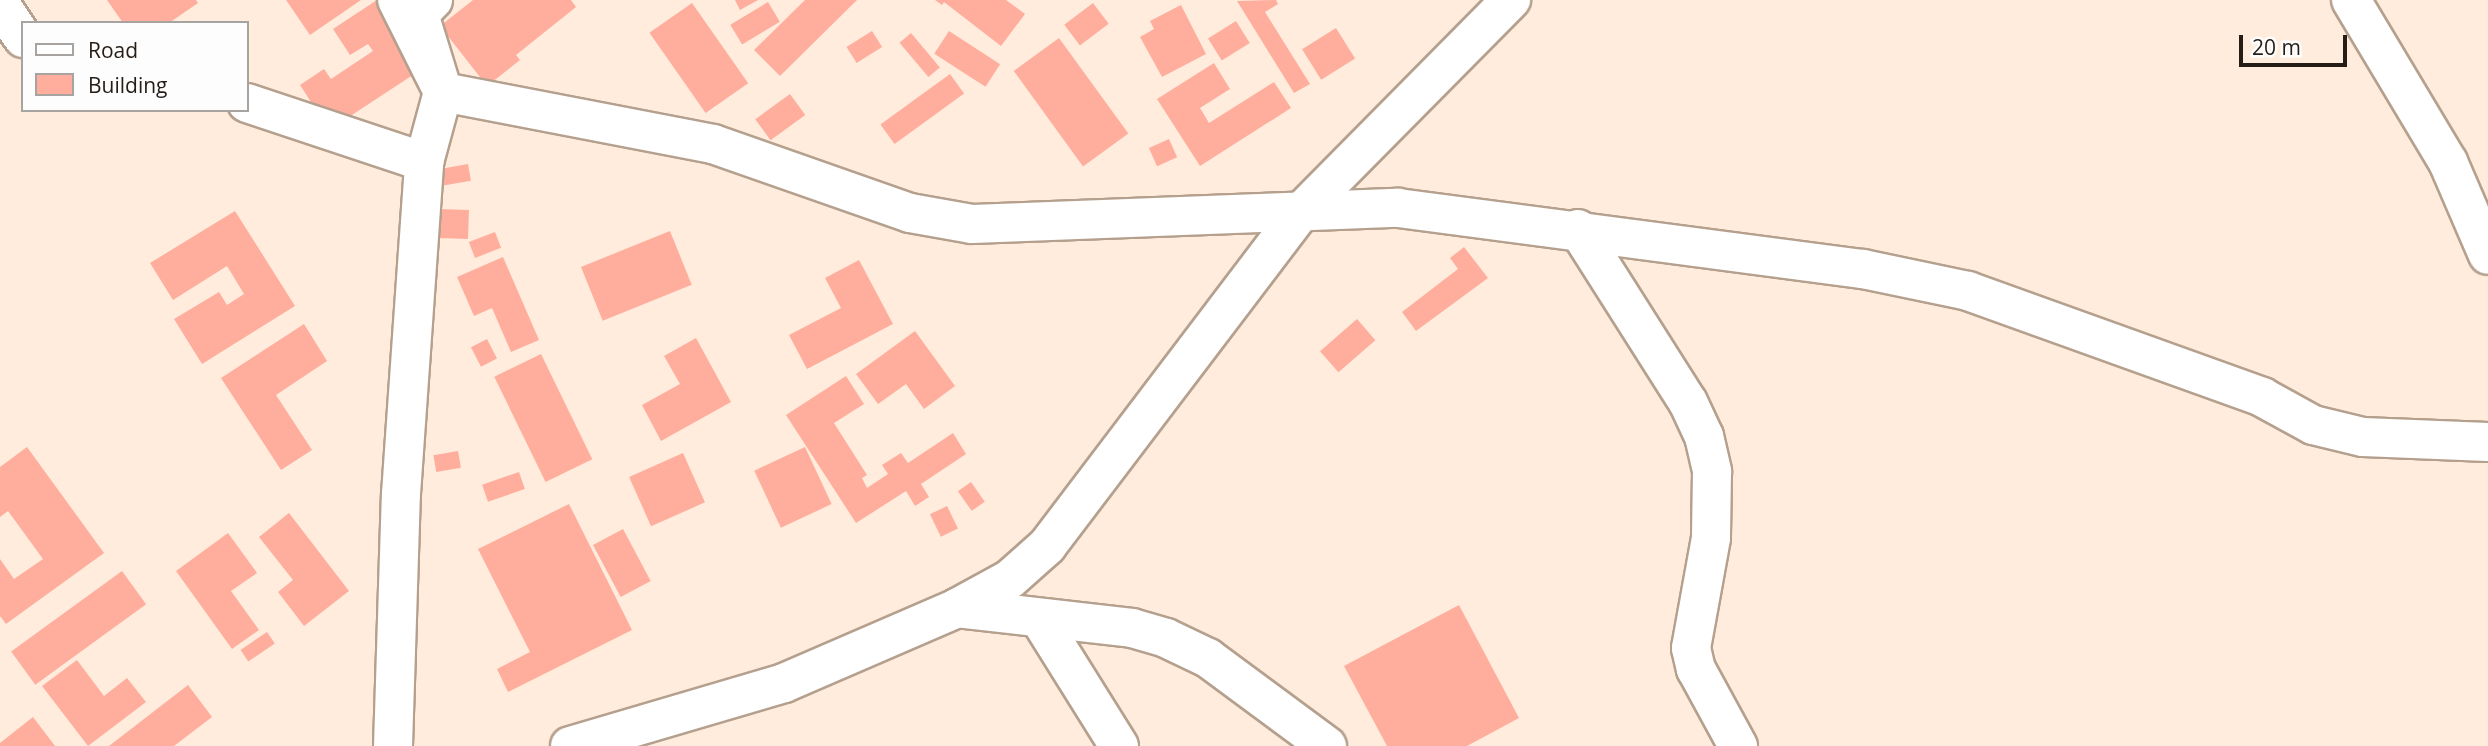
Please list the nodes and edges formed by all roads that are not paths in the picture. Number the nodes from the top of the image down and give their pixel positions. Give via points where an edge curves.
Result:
1 (397, 0) edge
2 (433, 0) edge
3 (1511, 0) edge
4 (2351, 0) edge
5 (0, 4) edge
6 (21, 35) edge
7 (0, 48) edge
8 (21, 51) edge
9 (443, 92) junction
10 (248, 103) edge
11 (424, 162) junction
12 (1298, 215) junction
13 (1578, 229) junction
14 (2488, 255) edge
15 (2488, 442) edge
16 (957, 608) junction
17 (1039, 618) junction
18 (393, 746) edge
19 (570, 746) edge
20 (1119, 746) edge
21 (1327, 746) edge
22 (1738, 746) edge

1 - 9 street
2 - 9 street via 419,14
3 - 12 street
4 - 14 street via 2448,162
5 - 6 street
7 - 8 street
9 - 11 street
9 - 12 street via 713,144 910,213 972,224
10 - 11 street
11 - 18 street via 401,494
12 - 13 street via 1398,208
12 - 16 street via 1047,546 1010,579
13 - 15 street via 1864,270 1968,291 2262,397 2313,425 2362,437
13 - 22 street via 1688,401 1704,436 1712,472 1711,538 1691,648 1696,669
16 - 17 street
16 - 19 street via 784,683
17 - 20 street
17 - 21 street via 1132,628 1166,638 1208,658

